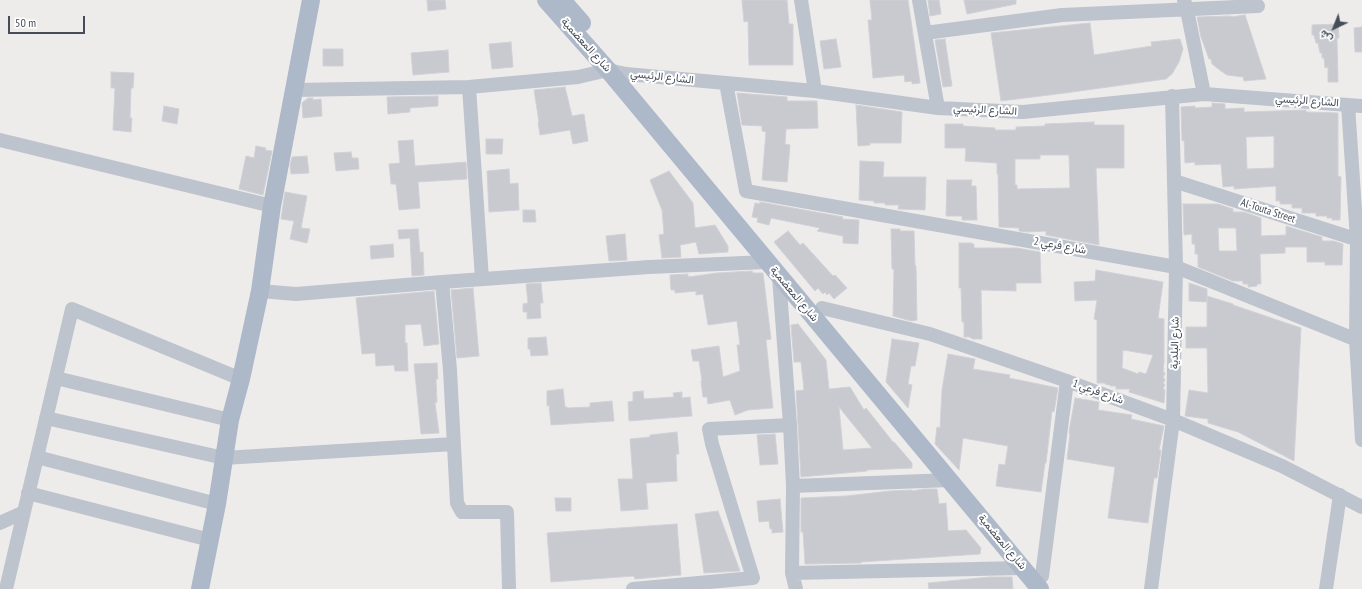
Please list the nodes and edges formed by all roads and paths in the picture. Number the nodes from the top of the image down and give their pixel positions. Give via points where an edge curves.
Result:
1 (311, 0) edge
2 (801, 0) edge
3 (919, 0) edge
4 (555, 2) edge
5 (1185, 5) edge
6 (1258, 6) dead end
7 (925, 34) junction
8 (608, 70) junction
9 (626, 74) junction
10 (726, 83) junction
11 (469, 87) junction
12 (294, 90) junction
13 (815, 91) junction
14 (1204, 94) junction
15 (1172, 96) junction
16 (1355, 105) edge
17 (938, 108) junction
18 (0, 140) edge
19 (1174, 181) junction
20 (272, 206) junction
21 (1360, 241) edge
22 (767, 262) junction
23 (1176, 267) junction
24 (780, 277) junction
25 (482, 279) junction
26 (442, 282) junction
27 (260, 291) junction
28 (822, 308) junction
29 (1359, 341) edge
30 (56, 378) junction
31 (241, 379) junction
32 (1067, 381) junction
33 (46, 418) junction
34 (230, 420) junction
35 (1173, 420) junction
36 (790, 425) junction
37 (1362, 440) edge
38 (454, 444) junction
39 (36, 458) junction
40 (224, 458) junction
41 (950, 480) junction
42 (794, 486) junction
43 (28, 493) junction
44 (1340, 495) junction
45 (217, 504) junction
46 (1362, 507) edge
47 (24, 512) junction
48 (0, 523) edge
49 (210, 540) junction
50 (1022, 568) junction
51 (792, 573) junction
52 (1045, 585) edge
53 (6, 589) edge
54 (200, 589) edge
55 (509, 589) edge
56 (633, 589) edge
57 (796, 589) edge
58 (1151, 589) edge
59 (1326, 589) edge

1 - 12 main road
2 - 13 street
3 - 7 street
4 - 8 main road, شارع المعضمية
4 - 9 main road, شارع المعضمية
5 - 6 street
5 - 7 street via 1062,15
5 - 14 street
7 - 17 street
8 - 9 street, الشارع الرئيسي
8 - 11 street via 578,77
8 - 22 main road, شارع المعضمية
9 - 10 street, الشارع الرئيسي
9 - 28 main road, شارع المعضمية via 728,199
10 - 13 street, الشارع الرئيسي
10 - 23 street, شارع فرعي 2 via 746,190
11 - 12 street
11 - 25 street
12 - 20 main road
13 - 17 street, الشارع الرئيسي
14 - 15 street, الشارع الرئيسي
14 - 16 street, الشارع الرئيسي
15 - 17 street, الشارع الرئيسي via 1023,112
15 - 19 street, شارع البلدية
16 - 21 street
18 - 20 street
19 - 21 street, Al-Touta Street
19 - 23 street, شارع البلدية
20 - 27 main road
21 - 29 street
22 - 24 main road, شارع المعضمية
22 - 25 street via 649,267
23 - 29 street, شارع فرعي 2
23 - 35 street, شارع البلدية
24 - 36 street
24 - 41 main road, شارع المعضمية
25 - 26 street
26 - 27 street via 296,294
26 - 38 street
27 - 31 main road
28 - 32 street, شارع فرعي 1 via 930,334
28 - 52 main road, شارع المعضمية
29 - 37 street
30 - 31 street via 72,310
30 - 33 street
30 - 34 street
31 - 34 main road
32 - 35 street, شارع فرعي 1
32 - 52 street
33 - 39 street
33 - 40 street
34 - 40 main road
35 - 44 street, شارع فرعي 1 via 1282,466
35 - 58 street, شارع البلدية
36 - 42 street
36 - 56 street via 709,429 753,578
38 - 40 street
38 - 55 street via 457,503 462,512 506,512
39 - 43 street
39 - 45 street
40 - 45 main road
41 - 42 street
41 - 50 main road, شارع المعضمية
42 - 51 street
43 - 47 street
43 - 49 street
44 - 46 street, شارع فرعي 1
44 - 59 street
45 - 49 main road
47 - 48 street
47 - 53 street
49 - 54 main road
50 - 51 street
50 - 52 main road, شارع المعضمية
51 - 57 street

